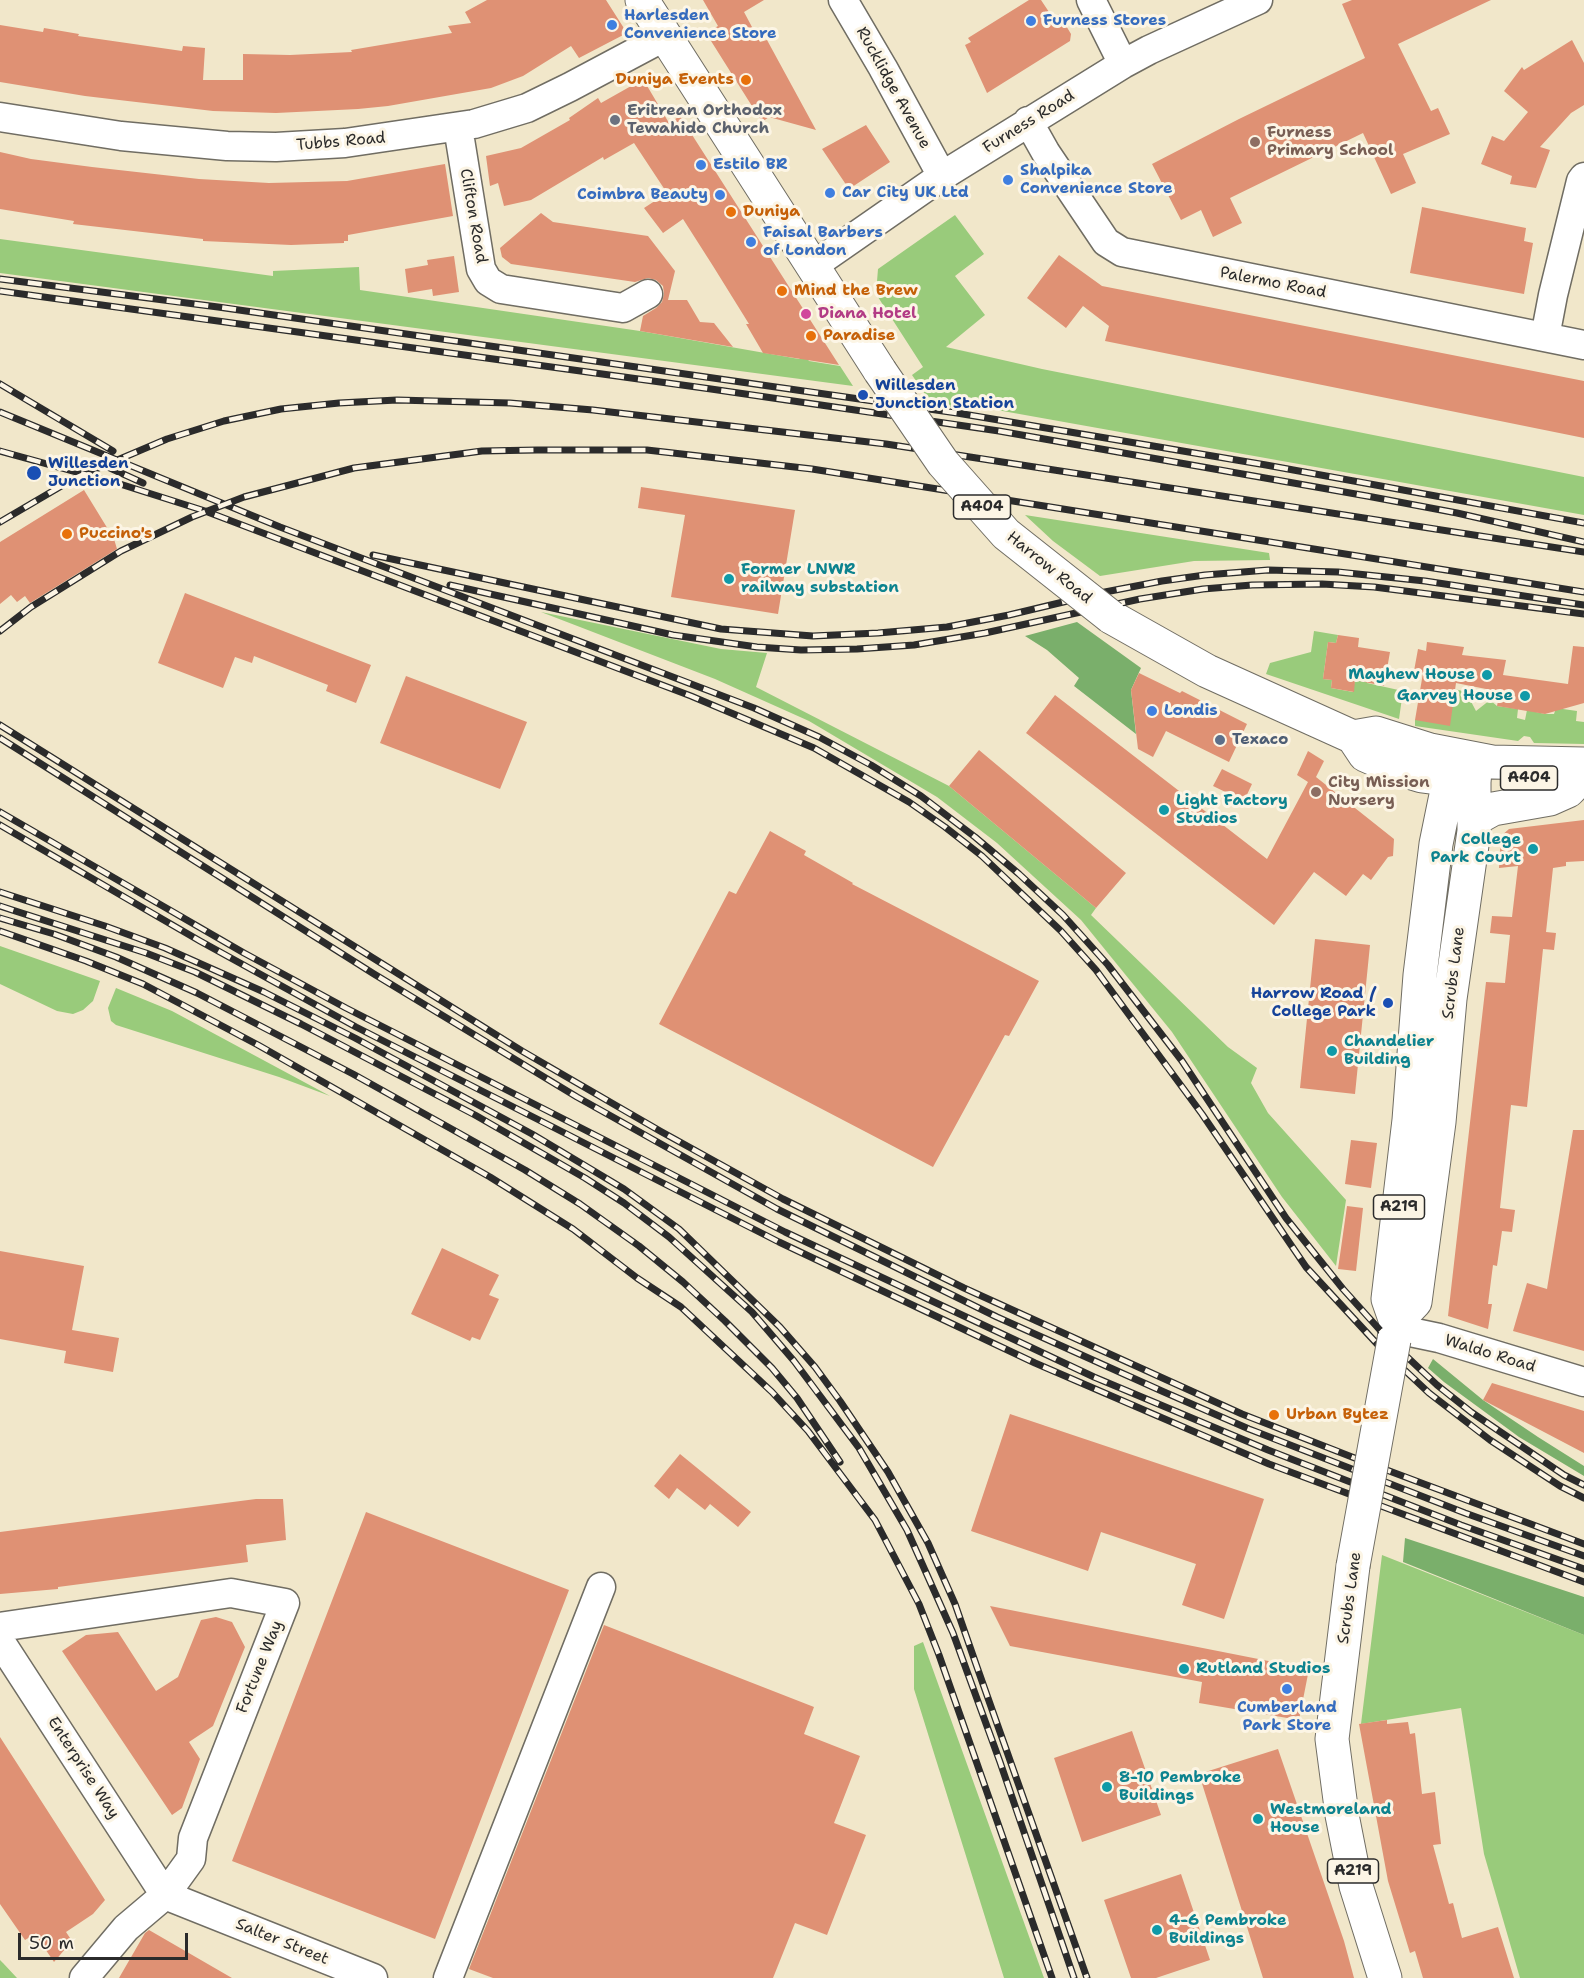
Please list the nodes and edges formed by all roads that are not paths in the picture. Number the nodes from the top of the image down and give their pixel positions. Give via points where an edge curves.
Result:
1 (642, 0) edge
2 (843, 0) edge
3 (1091, 0) edge
4 (1258, 0) edge
5 (664, 37) junction
6 (1123, 64) junction
7 (0, 117) edge
8 (1028, 121) junction
9 (458, 127) junction
10 (942, 176) junction
11 (1584, 177) edge
12 (814, 266) junction
13 (648, 294) dead end
14 (1545, 337) junction
15 (1584, 345) edge
16 (1463, 770) junction
17 (1583, 773) edge
18 (1475, 819) junction
19 (1395, 1330) junction
20 (1584, 1382) edge
21 (601, 1587) dead end
22 (0, 1627) edge
23 (0, 1641) edge
24 (165, 1895) junction
25 (84, 1978) edge
26 (373, 1978) edge
27 (448, 1978) edge
28 (1385, 1978) edge

1 - 5 main road, A404
2 - 10 street, Rucklidge Avenue
3 - 6 street
4 - 6 street, Furness Road
5 - 9 street, Tubbs Road via 527,108
5 - 12 main road, A404
6 - 8 street, Furness Road
7 - 9 street, Tubbs Road via 227,146 345,143
8 - 10 street, Furness Road
8 - 14 street, Palermo Road via 1100,234 1122,252
9 - 13 street, Clifton Road via 481,269 489,280 501,289 623,308
10 - 12 street, Furness Road
11 - 14 street
12 - 16 main road, Harrow Road / A404, bridge via 943,463 1006,534 1111,617 1207,671 1353,737 1365,755 1422,776
14 - 15 street, Palermo Road
16 - 17 main road, Harrow Road / A404 via 1542,777
16 - 18 main road, Scrubs Lane / A219
16 - 19 main road, Scrubs Lane / A219 via 1436,844 1420,975 1409,1120 1388,1299
17 - 18 main road via 1568,791 1550,799 1493,809
18 - 19 main road, Scrubs Lane / A219 via 1415,1302
19 - 20 street, Waldo Road via 1439,1338
19 - 28 main road, Scrubs Lane / A219, bridge via 1353,1566 1332,1740 1356,1886
21 - 27 street
22 - 24 street, Fortune Way via 231,1593 285,1604 193,1838 191,1859
23 - 24 street, Enterprise Way
24 - 25 street via 126,1928
24 - 26 street, Salter Street

